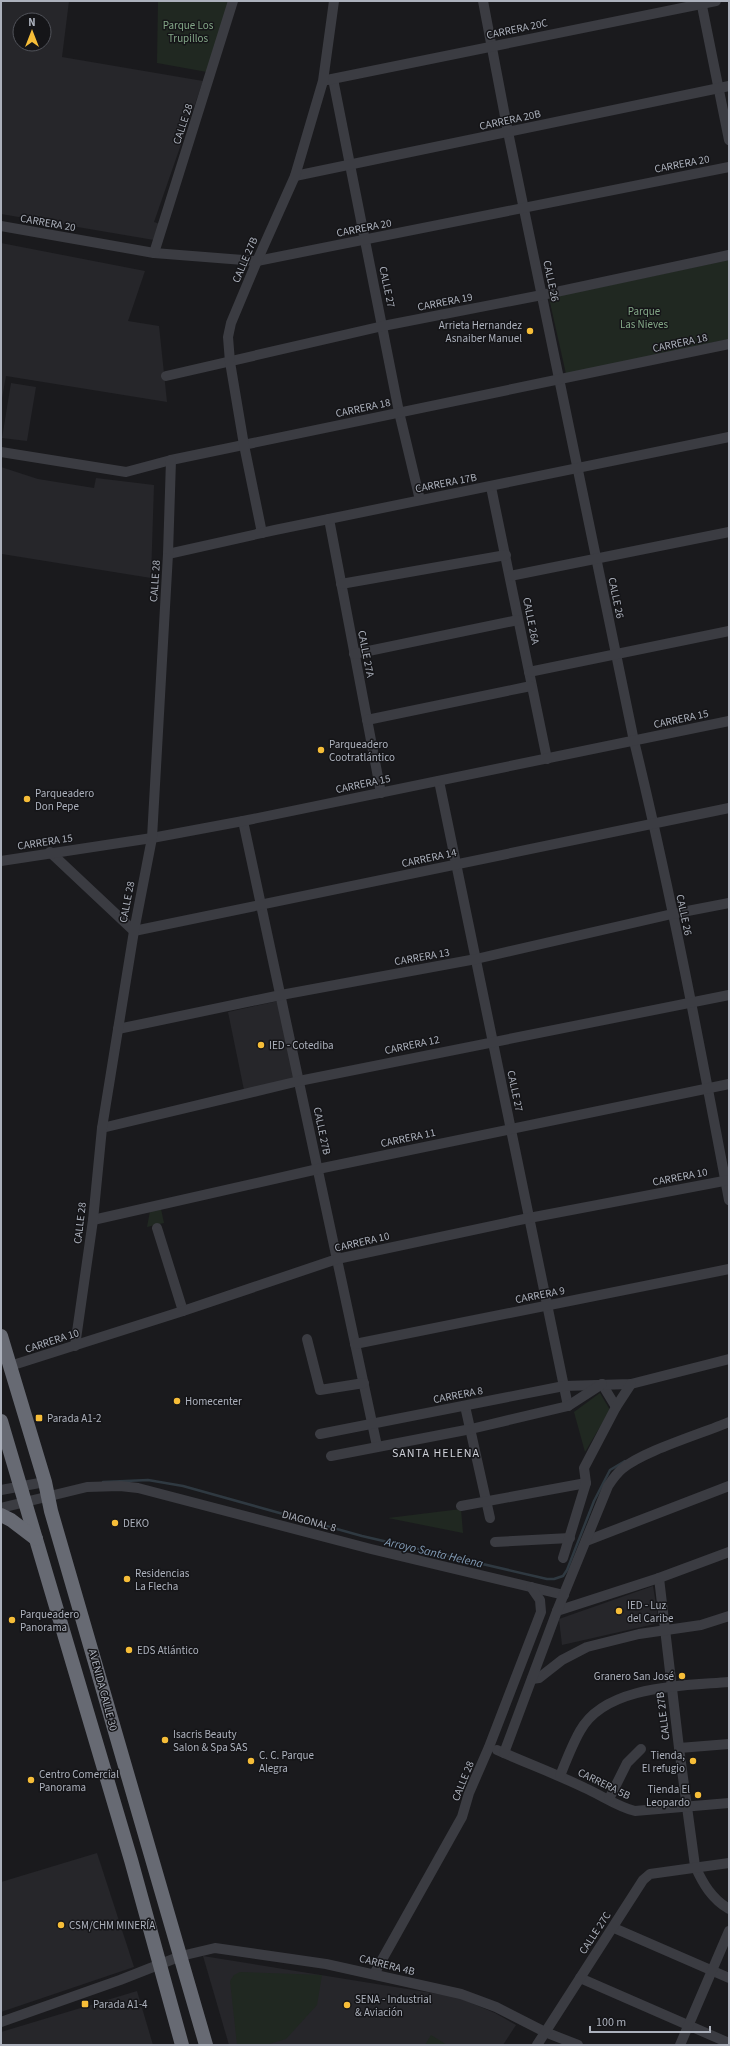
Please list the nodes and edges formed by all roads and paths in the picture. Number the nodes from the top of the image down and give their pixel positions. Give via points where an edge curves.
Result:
1 (233, 1) edge
2 (334, 1) edge
3 (483, 1) edge
4 (716, 1) edge
5 (701, 2) edge
6 (491, 47) junction
7 (328, 80) junction
8 (724, 87) edge
9 (508, 132) junction
10 (729, 140) edge
11 (350, 165) junction
12 (729, 167) edge
13 (295, 176) junction
14 (524, 208) junction
15 (1, 226) edge
16 (365, 240) junction
17 (154, 253) junction
18 (729, 255) edge
19 (257, 261) junction
20 (542, 295) junction
21 (383, 326) junction
22 (729, 344) edge
23 (230, 362) junction
24 (166, 376) dead end
25 (559, 380) junction
26 (399, 412) junction
27 (729, 437) edge
28 (244, 445) junction
29 (1, 452) edge
30 (171, 460) junction
31 (577, 467) junction
32 (491, 487) junction
33 (420, 500) junction
34 (329, 519) junction
35 (729, 532) edge
36 (262, 533) junction
37 (168, 554) junction
38 (506, 555) junction
39 (596, 559) junction
40 (510, 576) junction
41 (341, 584) junction
42 (518, 620) junction
43 (729, 631) edge
44 (354, 654) junction
45 (616, 654) junction
46 (529, 672) junction
47 (531, 686) junction
48 (367, 720) junction
49 (729, 722) edge
50 (634, 741) junction
51 (547, 759) junction
52 (439, 781) junction
53 (381, 793) junction
54 (729, 808) edge
55 (244, 821) junction
56 (653, 824) junction
57 (152, 838) junction
58 (50, 852) junction
59 (1, 861) edge
60 (456, 864) junction
61 (729, 903) edge
62 (261, 904) junction
63 (672, 914) junction
64 (134, 931) junction
65 (476, 959) junction
66 (281, 995) junction
67 (729, 995) edge
68 (691, 1002) junction
69 (118, 1029) junction
70 (492, 1041) junction
71 (299, 1081) junction
72 (729, 1084) edge
73 (707, 1088) junction
74 (102, 1128) junction
75 (510, 1129) junction
76 (318, 1169) junction
77 (727, 1180) edge
78 (729, 1200) edge
79 (529, 1218) junction
80 (93, 1220) junction
81 (157, 1228) dead end
82 (337, 1259) junction
83 (729, 1269) edge
84 (547, 1306) junction
85 (183, 1311) junction
86 (1, 1336) edge
87 (307, 1339) dead end
88 (355, 1344) junction
89 (75, 1346) junction
90 (729, 1359) edge
91 (10, 1366) junction
92 (364, 1383) junction
93 (602, 1384) junction
94 (631, 1384) junction
95 (564, 1386) junction
96 (465, 1406) junction
97 (568, 1406) junction
98 (616, 1407) junction
99 (1, 1421) edge
100 (729, 1422) edge
101 (372, 1424) junction
102 (471, 1429) junction
103 (320, 1434) dead end
104 (377, 1446) junction
105 (331, 1456) dead end
106 (45, 1482) junction
107 (586, 1483) junction
108 (729, 1486) edge
109 (22, 1487) junction
110 (1, 1490) edge
111 (48, 1498) junction
112 (25, 1502) junction
113 (487, 1502) junction
114 (461, 1506) dead end
115 (1, 1508) edge
116 (1, 1515) edge
117 (490, 1518) dead end
118 (584, 1524) junction
119 (570, 1538) junction
120 (36, 1539) junction
121 (586, 1541) junction
122 (495, 1542) dead end
123 (729, 1552) edge
124 (563, 1558) dead end
125 (659, 1578) junction
126 (531, 1586) junction
127 (564, 1595) junction
128 (558, 1611) junction
129 (729, 1616) edge
130 (729, 1623) edge
131 (701, 1625) junction
132 (666, 1630) junction
133 (529, 1677) junction
134 (729, 1682) edge
135 (671, 1687) junction
136 (729, 1744) edge
137 (679, 1748) junction
138 (641, 1749) dead end
139 (560, 1776) junction
140 (609, 1799) junction
141 (729, 1803) edge
142 (687, 1807) junction
143 (729, 1863) edge
144 (695, 1866) junction
145 (729, 1909) edge
146 (614, 1928) junction
147 (729, 1932) edge
148 (181, 1956) junction
149 (160, 1965) junction
150 (711, 1971) junction
151 (374, 1974) junction
152 (580, 1978) junction
153 (729, 1978) edge
154 (1, 2022) edge
155 (688, 2026) junction
156 (545, 2032) junction
157 (729, 2044) edge
158 (182, 2045) edge
159 (206, 2045) edge
160 (537, 2045) edge
161 (578, 2045) edge
162 (680, 2045) edge

1 - 17 street, CALLE 28
2 - 7 street, CALLE 27B
3 - 6 street, CALLE 26
4 - 5 street, CARRERA 20C
5 - 6 street, CARRERA 20C
5 - 8 street
6 - 7 street, CARRERA 20C
6 - 9 street, CALLE 26
7 - 11 street, CALLE 27
7 - 13 street, CALLE 27B
8 - 9 street, CARRERA 20B
8 - 10 street
9 - 11 street, CARRERA 20B
9 - 14 street, CALLE 26
11 - 13 street, CARRERA 20B
11 - 16 street, CALLE 27
12 - 14 street, CARRERA 20
13 - 19 street, CALLE 27B
14 - 16 street, CARRERA 20
14 - 20 street, CALLE 26
15 - 17 street, CARRERA 20
16 - 19 street, CARRERA 20
16 - 21 street, CALLE 27
17 - 19 street, CARRERA 20
18 - 20 street, CARRERA 19
19 - 23 street, CALLE 27B via 229,330
20 - 21 street, CARRERA 19
20 - 25 street, CALLE 26
21 - 23 street, CARRERA 19
21 - 26 street, CALLE 27
22 - 25 street, CARRERA 18
23 - 24 street, CARRERA 19
23 - 28 street, CALLE 27B
25 - 26 street, CARRERA 18
25 - 31 street, CALLE 26
26 - 28 street, CARRERA 18
26 - 33 street, CALLE 27
27 - 31 street, CARRERA 17B
28 - 30 street, CARRERA 18
28 - 36 street, CALLE 27B
29 - 30 street, CARRERA 18 via 126,472
30 - 37 street, CALLE 28
31 - 32 street, CARRERA 17B
31 - 39 street, CALLE 26
32 - 33 street, CARRERA 17B
32 - 38 street, CALLE 26A
33 - 34 street, CARRERA 17B
34 - 36 street, CARRERA 17B
34 - 41 street, CALLE 27A
35 - 39 street
36 - 37 street, CARRERA 17B
37 - 57 street, CALLE 28
38 - 40 street, CALLE 26A
38 - 41 street
39 - 40 street
39 - 45 street, CALLE 26
40 - 42 street, CALLE 26A
41 - 44 street, CALLE 27A
42 - 44 street
42 - 46 street, CALLE 26A
43 - 45 street
44 - 48 street, CALLE 27A
45 - 46 street
45 - 50 street, CALLE 26
46 - 47 street, CALLE 26A
47 - 48 street
47 - 51 street, CALLE 26A
48 - 53 street, CALLE 27A
49 - 50 street, CARRERA 15
50 - 51 street, CARRERA 15
50 - 56 street, CALLE 26
51 - 52 street, CARRERA 15
52 - 53 street, CARRERA 15
52 - 60 street, CALLE 27
53 - 55 street, CARRERA 15
54 - 56 street, CARRERA 14
55 - 57 street, CARRERA 15
55 - 62 street, CALLE 27B
56 - 60 street, CARRERA 14
56 - 63 street, CALLE 26
57 - 58 street, CARRERA 15
57 - 64 street, CALLE 28
58 - 59 street, CARRERA 15
58 - 64 street
60 - 62 street, CARRERA 14
60 - 65 street, CALLE 27
61 - 63 street, CARRERA 13
62 - 64 street, CARRERA 14
62 - 66 street, CALLE 27B
63 - 65 street, CARRERA 13
63 - 68 street, CALLE 26
64 - 69 street, CALLE 28
65 - 66 street, CARRERA 13
65 - 70 street, CALLE 27
66 - 69 street, CARRERA 13
66 - 71 street, CALLE 27B
67 - 68 street, CARRERA 12
68 - 70 street, CARRERA 12
68 - 73 street, CALLE 26
69 - 74 street, CALLE 28
70 - 71 street, CARRERA 12
70 - 75 street, CALLE 27
71 - 74 street, CARRERA 12
71 - 76 street, CALLE 27B
72 - 73 street, CARRERA 11
73 - 75 street, CARRERA 11
73 - 77 street, CALLE 26
74 - 80 street, CALLE 28
75 - 76 street, CARRERA 11
75 - 79 street, CALLE 27
76 - 80 street, CARRERA 11
76 - 82 street, CALLE 27B
77 - 78 street, CALLE 26
77 - 79 street, CARRERA 10
79 - 82 street, CARRERA 10
79 - 84 street, CALLE 27
80 - 89 street, CALLE 28
81 - 85 street
82 - 85 street, CARRERA 10
82 - 88 street, CALLE 27B
83 - 84 street, CARRERA 9
84 - 88 street, CARRERA 9
84 - 95 street, CALLE 27
85 - 89 street, CARRERA 10
86 - 91 highway, AVENIDA CALLE 30
87 - 92 street via 318,1388 322,1391
88 - 92 street, CALLE 27B
89 - 91 street, CARRERA 10
90 - 94 street, CARRERA 8
91 - 106 highway, AVENIDA CALLE 30
92 - 101 street, CALLE 27B
93 - 94 street, CARRERA 8
93 - 95 street, CARRERA 8
93 - 97 street
93 - 98 street
94 - 98 street
95 - 96 street, CARRERA 8
95 - 97 street, CALLE 27
96 - 101 street, CARRERA 8
96 - 102 street
97 - 102 street
98 - 107 street via 584,1468
99 - 109 highway, AVENIDA CALLE 30
100 - 118 street via 622,1468
101 - 103 street, CARRERA 8
101 - 104 street, CALLE 27B
102 - 104 street
102 - 113 street
104 - 105 street
106 - 109 street
106 - 111 highway, AVENIDA CALLE 30
107 - 113 street
107 - 118 street
108 - 121 street
109 - 110 street
109 - 112 highway, AVENIDA CALLE 30
111 - 112 street
111 - 126 street, DIAGONAL 8 via 87,1487 138,1488 371,1549
111 - 148 highway, AVENIDA CALLE 30
112 - 115 street
112 - 120 highway, AVENIDA CALLE 30
113 - 114 street
113 - 117 street
116 - 120 highway
118 - 119 street
118 - 121 street
119 - 122 street
119 - 124 street
120 - 149 highway, AVENIDA CALLE 30 via 108,1779
121 - 127 street
123 - 125 street
125 - 128 street
125 - 132 street, CALLE 27B
126 - 127 street, DIAGONAL 8
126 - 151 street, CALLE 28 via 540,1600 541,1612 469,1793 462,1817
127 - 128 street
128 - 133 street
129 - 131 street
130 - 131 street
131 - 132 street
132 - 133 street via 632,1635 587,1647 562,1660 539,1678
132 - 135 street, CALLE 27B
133 - 139 street, CARRERA 5B via 501,1752
134 - 135 street
135 - 137 street, CALLE 27B
135 - 139 street via 619,1698 598,1710 580,1730
136 - 137 street
137 - 142 street, CALLE 27B
138 - 140 street via 627,1763
139 - 140 street, CARRERA 5B
140 - 142 street, CARRERA 5B via 625,1809 635,1811
141 - 142 street, CARRERA 5B
142 - 144 street, CALLE 27B
143 - 144 street, CALLE 27C
144 - 145 street, CALLE 27B via 710,1894
144 - 146 street, CALLE 27C via 650,1874 643,1880
146 - 150 street
146 - 152 street, CALLE 27C
147 - 150 street
148 - 149 street, CARRERA 4B
148 - 151 street, CARRERA 4B via 215,1948 326,1964
148 - 159 highway, AVENIDA CALLE 30
149 - 154 street, CARRERA 4B
149 - 158 highway, AVENIDA CALLE 30
150 - 153 street
150 - 155 street
151 - 156 street, CARRERA 4B via 475,1999
152 - 155 street
152 - 156 street, CALLE 27C
155 - 157 street
155 - 162 street
156 - 160 street, CALLE 27C
156 - 161 street, CARRERA 4B

